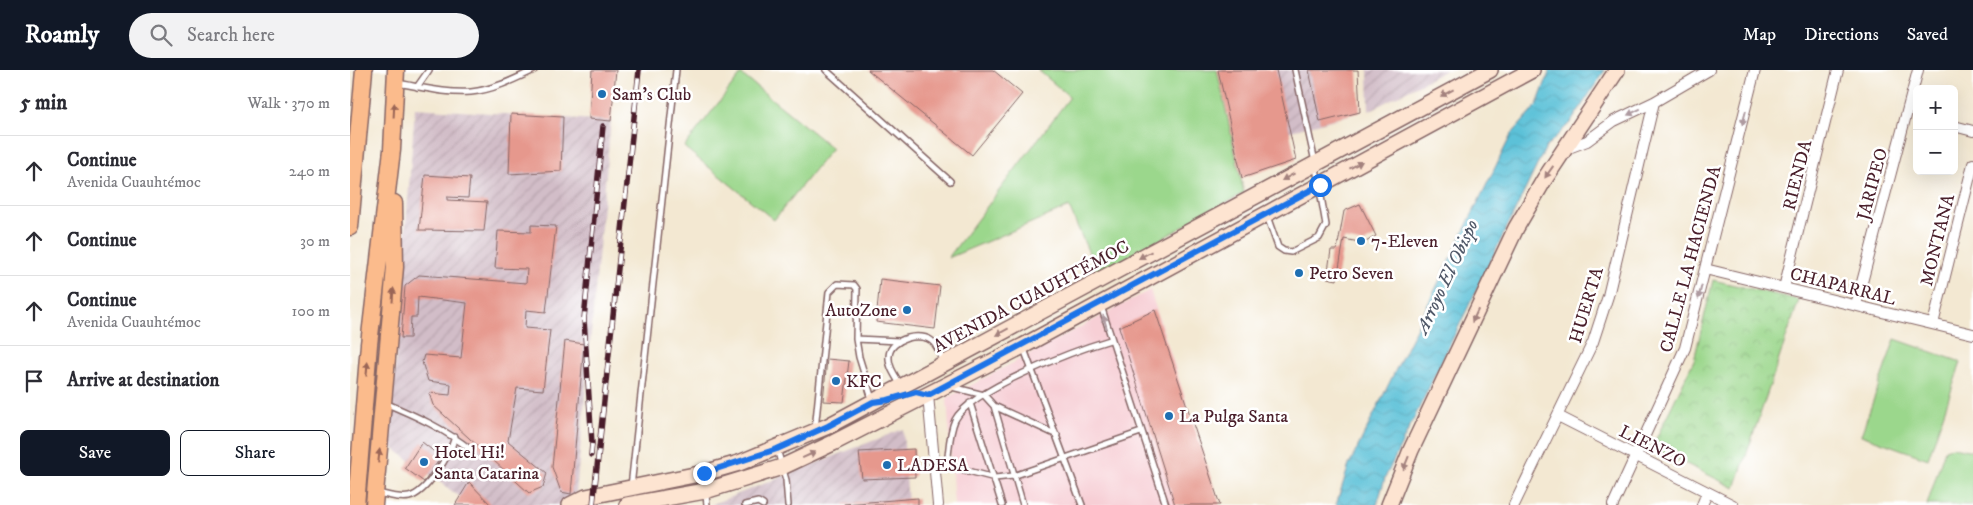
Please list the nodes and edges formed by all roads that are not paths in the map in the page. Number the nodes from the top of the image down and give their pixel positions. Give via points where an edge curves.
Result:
1 (364, 70) edge
2 (429, 70) edge
3 (534, 70) edge
4 (676, 70) edge
5 (826, 70) edge
6 (1295, 70) edge
7 (1490, 70) edge
8 (1530, 70) edge
9 (1617, 70) edge
10 (1709, 70) edge
11 (1755, 70) edge
12 (1838, 70) edge
13 (1918, 70) edge
14 (396, 76) edge
15 (417, 87) junction
16 (1654, 102) junction
17 (1912, 115) edge
18 (1958, 127) edge
19 (1973, 131) edge
20 (1582, 136) junction
21 (392, 150) junction
22 (1315, 162) junction
23 (1973, 164) edge
24 (950, 181) dead end
25 (1320, 185) junction
26 (1266, 213) junction
27 (350, 226) edge
28 (1705, 269) junction
29 (1784, 288) junction
30 (1100, 305) junction
31 (1856, 306) junction
32 (1933, 324) junction
33 (1973, 334) edge
34 (856, 339) junction
35 (1110, 340) junction
36 (900, 341) junction
37 (1023, 346) junction
38 (963, 353) junction
39 (944, 363) junction
40 (1032, 370) junction
41 (902, 386) junction
42 (946, 386) junction
43 (928, 395) junction
44 (984, 395) junction
45 (873, 402) junction
46 (385, 403) junction
47 (970, 403) junction
48 (994, 406) junction
49 (1558, 416) junction
50 (815, 432) junction
51 (1141, 432) junction
52 (1058, 435) junction
53 (455, 437) junction
54 (777, 449) junction
55 (471, 450) dead end
56 (1637, 456) junction
57 (1066, 457) junction
58 (934, 462) junction
59 (740, 463) junction
60 (947, 465) junction
61 (782, 467) junction
62 (704, 473) junction
63 (1013, 476) junction
64 (995, 478) junction
65 (744, 479) junction
66 (631, 487) junction
67 (1707, 493) junction
68 (706, 498) edge
69 (375, 499) edge
70 (605, 499) edge
71 (356, 505) edge
72 (570, 505) edge
73 (627, 505) edge
74 (745, 505) edge
75 (764, 505) edge
76 (788, 505) edge
77 (938, 505) edge
78 (1002, 505) edge
79 (1023, 505) edge
80 (1082, 505) edge
81 (1166, 505) edge
82 (1390, 505) edge
83 (1514, 505) edge
84 (1613, 505) edge
85 (1702, 505) edge
86 (1733, 505) edge

1 - 27 main road
2 - 15 lane
3 - 15 lane via 473,92
4 - 66 lane
5 - 24 lane
6 - 22 lane
7 -> 22 main road, AVENIDA CUAUHTÉMOC
25 -> 8 main road
9 - 20 main road
10 - 16 street
11 -> 28 street, CALLE LA HACIENDA
12 - 29 street, RIENDA
13 - 17 street, JARIPEO
14 - 15 lane
21 -> 14 main road
16 -> 20 street
16 - 49 street, HUERTA via 1608,296 1593,342
17 - 31 street, JARIPEO
18 - 19 street
20 -> 82 main road via 1565,149 1516,228 1411,450
46 -> 21 main road via 395,267
71 -> 21 main road via 369,344
22 - 25 lane
22 -> 38 main road, AVENIDA CUAUHTÉMOC
23 - 32 street, MONTANA
25 - 26 main road
25 - 26 lane via 1326,225 1318,238 1304,246 1291,252 1278,248
26 - 30 main road
28 - 29 street, CHAPARRAL
28 -> 56 street, CALLE LA HACIENDA via 1685,348
29 - 31 street, CHAPARRAL
35 -> 30 lane
30 - 37 main road
31 - 32 street, CHAPARRAL
32 - 33 street, CHAPARRAL
34 - 36 lane
34 - 45 lane
34 - 50 lane via 857,288 838,284 829,292
35 - 40 lane
35 - 51 lane
36 - 39 lane via 929,339
36 - 41 lane via 892,346 888,355 890,366
37 - 40 lane
37 - 42 main road
38 - 39 main road, AVENIDA CUAUHTÉMOC
38 - 43 main road via 953,367 933,381
39 - 41 main road, AVENIDA CUAUHTÉMOC
40 - 44 lane
40 - 52 lane
41 - 45 main road, AVENIDA CUAUHTÉMOC
42 - 43 main road
42 - 44 lane
43 - 45 main road via 916,392
43 - 58 street
61 -> 43 main road
44 - 47 lane
44 - 48 lane
45 - 50 main road, AVENIDA CUAUHTÉMOC
46 - 53 lane via 414,414
69 -> 46 main road
47 - 60 lane via 955,420
47 - 64 lane
48 - 52 lane
48 - 63 lane
49 - 56 street, LIENZO
49 - 83 street, HUERTA
50 - 54 main road, AVENIDA CUAUHTÉMOC
51 - 57 lane
51 - 81 lane
52 - 57 lane
53 - 55 lane
53 - 69 lane via 447,456 420,492 403,498
54 - 59 main road, AVENIDA CUAUHTÉMOC
54 - 61 lane
56 - 67 street, LIENZO
56 - 84 street, CALLE LA HACIENDA
57 - 63 lane
57 - 80 lane
58 - 60 lane
58 - 77 street
59 - 62 main road, AVENIDA CUAUHTÉMOC
59 - 65 main road
60 - 64 lane
61 - 65 main road
61 - 76 lane
62 - 66 main road, AVENIDA CUAUHTÉMOC
62 - 68 lane
63 - 64 lane
63 - 79 lane
64 - 78 lane
65 - 68 main road
66 - 70 main road, AVENIDA CUAUHTÉMOC
67 - 85 street
67 - 86 street, LIENZO
68 - 73 main road
70 - 72 main road, AVENIDA CUAUHTÉMOC via 586,497
74 - 75 lane via 758,502

